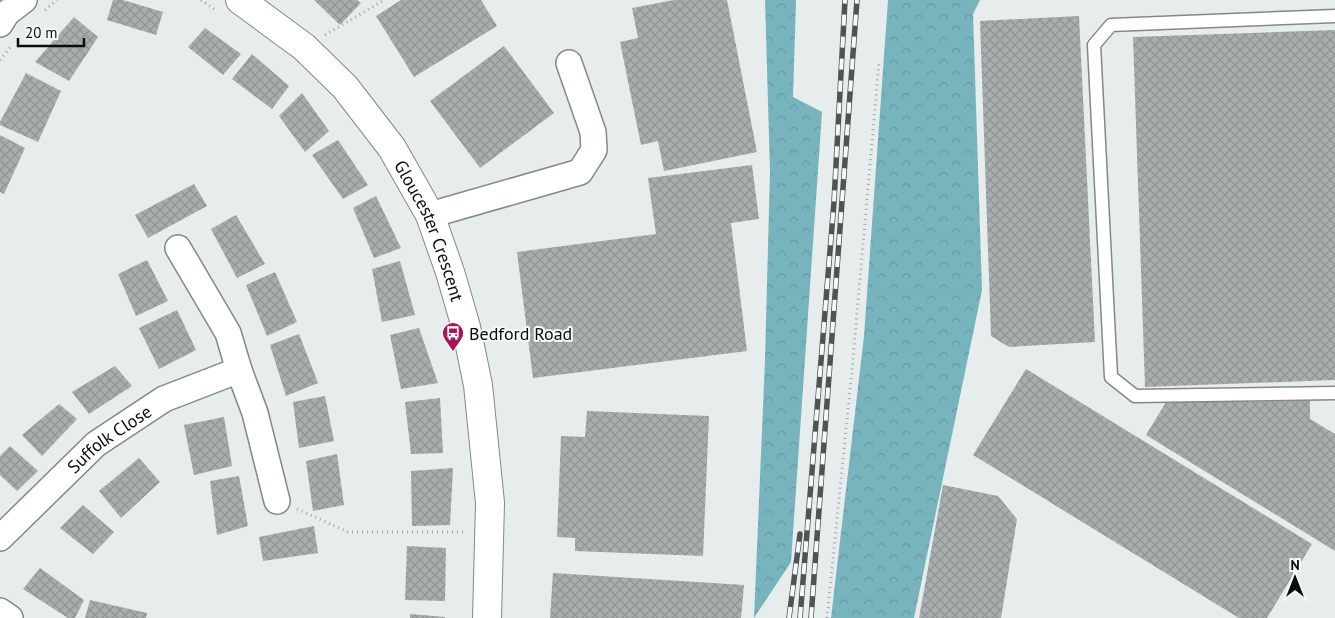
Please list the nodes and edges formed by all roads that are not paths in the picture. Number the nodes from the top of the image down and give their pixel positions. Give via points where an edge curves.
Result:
1 (24, 0) edge
2 (228, 6) edge
3 (1335, 16) edge
4 (0, 24) edge
5 (569, 64) dead end
6 (430, 215) junction
7 (178, 248) dead end
8 (239, 370) junction
9 (1335, 393) edge
10 (277, 501) road end
11 (0, 538) edge
12 (0, 611) edge
13 (10, 618) edge
14 (487, 618) edge

1 - 4 street
2 - 6 street, Gloucester Crescent via 304,47 345,87 392,148
3 - 9 lane via 1111,24 1094,45 1111,377 1135,396
5 - 6 street via 593,132 594,150 580,172
6 - 14 street, Gloucester Crescent via 466,327 478,385 490,503
7 - 8 street via 228,333
8 - 10 street via 255,413
8 - 11 street, Suffolk Close via 164,399 96,444
12 - 13 street

